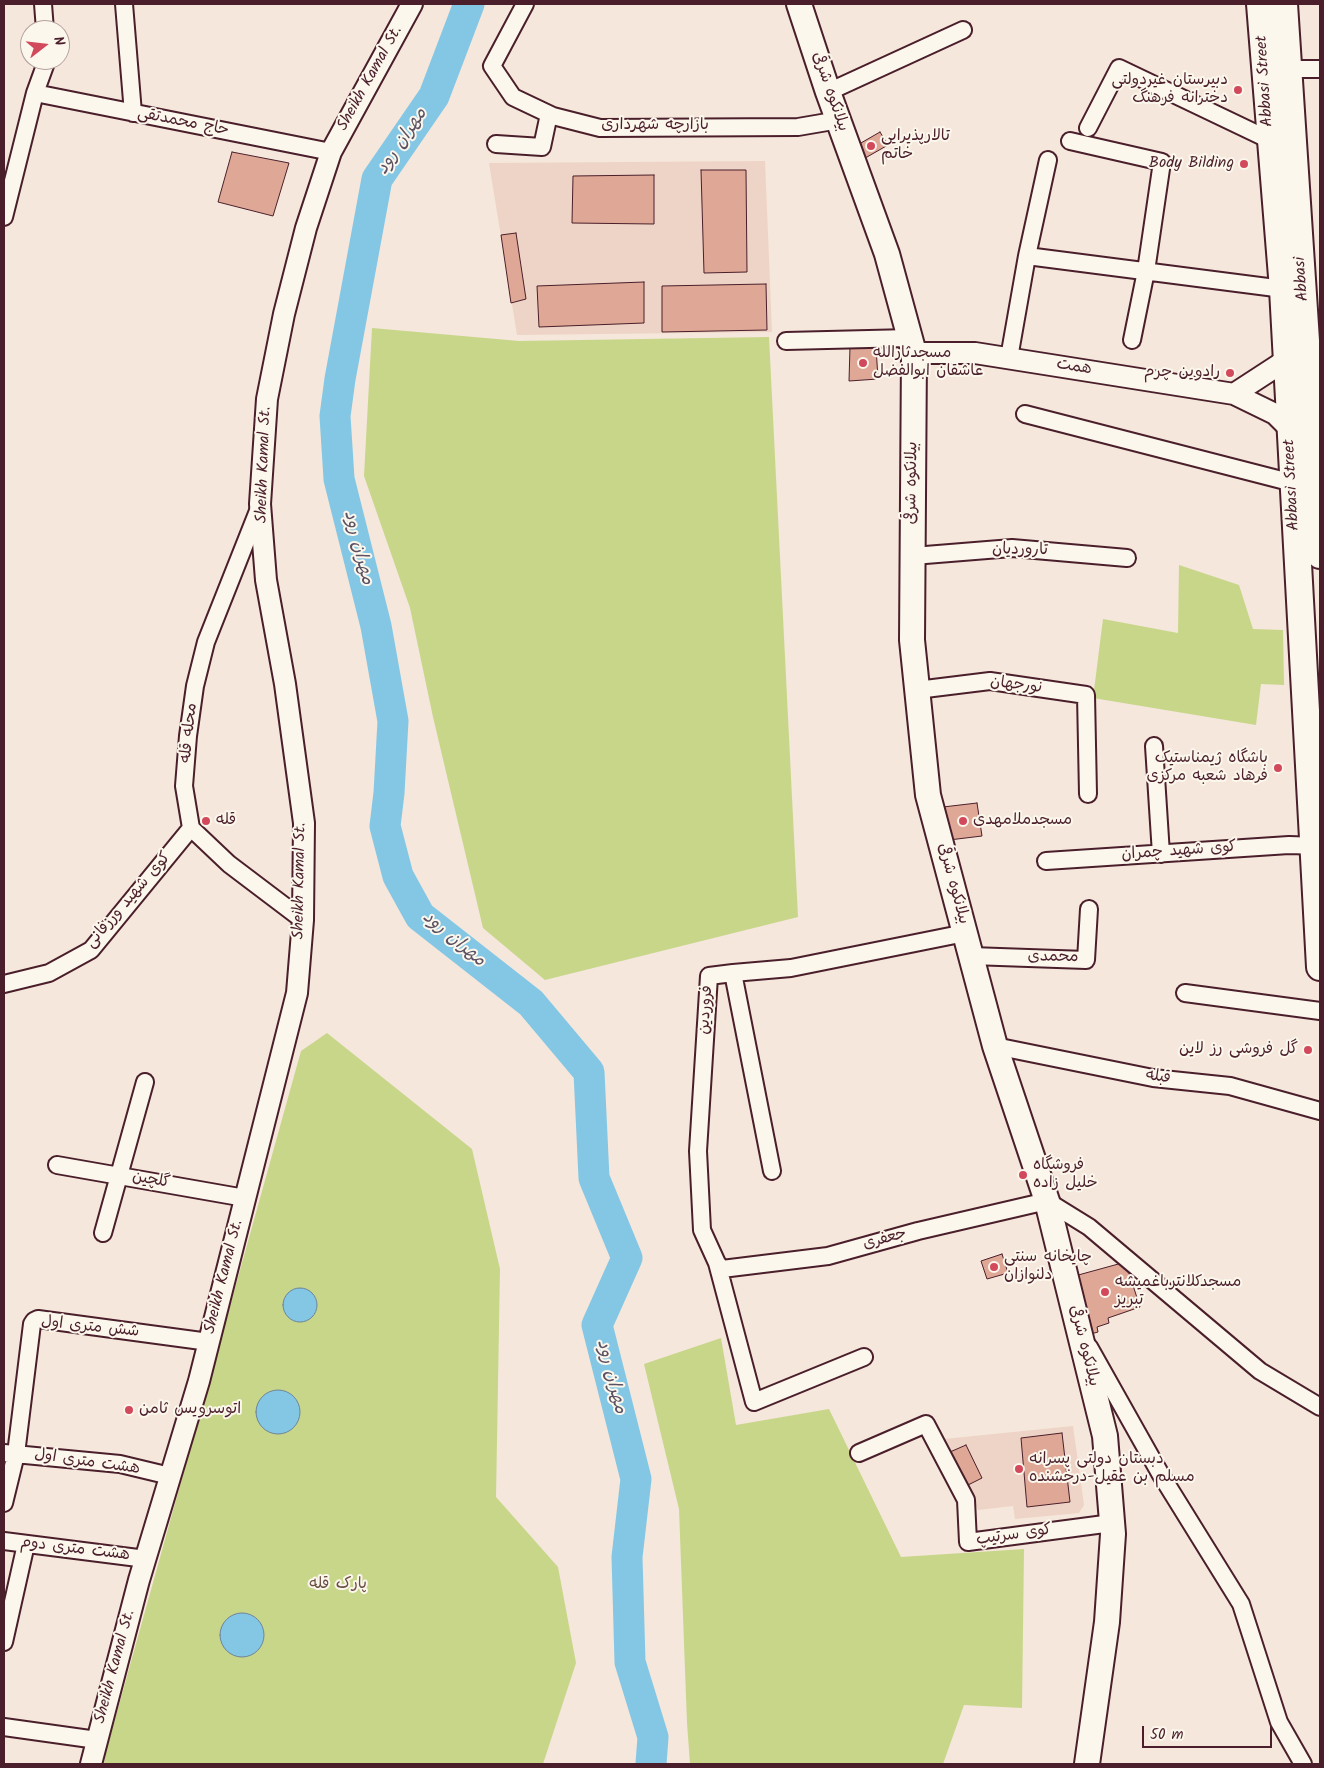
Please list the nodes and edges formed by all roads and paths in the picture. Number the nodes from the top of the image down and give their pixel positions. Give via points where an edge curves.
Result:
1 (43, 4) edge
2 (124, 4) edge
3 (410, 4) edge
4 (525, 4) edge
5 (800, 4) edge
6 (1260, 4) edge
7 (1284, 4) edge
8 (44, 20) edge
9 (963, 30) dead end
10 (1289, 69) junction
11 (1320, 69) edge
12 (43, 70) edge
13 (828, 92) junction
14 (35, 93) junction
15 (133, 113) junction
16 (549, 114) junction
17 (839, 120) junction
18 (1088, 128) dead end
19 (1270, 140) junction
20 (1070, 141) dead end
21 (496, 144) dead end
22 (332, 152) junction
23 (1294, 152) junction
24 (1048, 160) dead end
25 (4, 217) edge
26 (1027, 256) junction
27 (1146, 272) junction
28 (1293, 290) junction
29 (1132, 340) dead end
30 (786, 341) dead end
31 (912, 345) junction
32 (1307, 345) junction
33 (1009, 358) junction
34 (1286, 360) junction
35 (1234, 394) junction
36 (1025, 414) dead end
37 (1291, 430) junction
38 (1314, 451) junction
39 (1310, 487) edge
40 (260, 504) junction
41 (1320, 555) edge
42 (913, 556) junction
43 (1127, 558) dead end
44 (917, 690) junction
45 (1154, 746) dead end
46 (1088, 794) dead end
47 (191, 828) junction
48 (1316, 846) edge
49 (1161, 854) junction
50 (1046, 861) dead end
51 (1090, 909) dead end
52 (303, 920) junction
53 (965, 933) junction
54 (971, 956) junction
55 (1320, 967) edge
56 (733, 972) junction
57 (4, 984) edge
58 (1185, 993) dead end
59 (1320, 1010) edge
60 (996, 1046) junction
61 (145, 1082) dead end
62 (1320, 1111) edge
63 (57, 1165) dead end
64 (772, 1171) dead end
65 (118, 1176) junction
66 (245, 1198) junction
67 (1047, 1201) junction
68 (103, 1233) dead end
69 (719, 1266) junction
70 (1078, 1327) junction
71 (209, 1342) junction
72 (864, 1357) dead end
73 (1320, 1406) edge
74 (10, 1453) edge
75 (858, 1453) dead end
76 (170, 1476) junction
77 (4, 1503) edge
78 (1112, 1523) junction
79 (4, 1541) edge
80 (26, 1544) junction
81 (146, 1559) junction
82 (4, 1642) edge
83 (4, 1726) edge
84 (97, 1740) junction
85 (91, 1764) edge
86 (1087, 1764) edge
87 (1303, 1764) edge

1 - 8 street
2 - 15 street
3 - 22 street, Sheikh Kamal St.
4 - 16 street, بازارچه شهرداری via 492,66 513,97
5 - 13 main road, بیلانکوه شرقی
6 - 19 main road, Abbasi Street
7 - 10 main road, Abbasi
9 - 13 street
10 - 11 street
10 - 23 main road, Abbasi
12 - 14 street
13 - 17 main road, بیلانکوه شرقی
14 - 15 street, حاج محمدتقی
14 - 25 street
15 - 22 street, حاج محمدتقی
16 - 17 street, بازارچه شهرداری via 600,128 798,127
16 - 21 street via 542,147
17 - 31 main road, بیلانکوه شرقی via 887,254
18 - 19 street via 1119,68
19 - 23 street
19 - 28 main road, Abbasi Street
20 - 27 street via 1162,162
22 - 40 street, Sheikh Kamal St. via 306,228 284,314 267,399
23 - 28 main road, Abbasi
24 - 26 street
26 - 27 street
26 - 33 street
27 - 28 street
27 - 29 street
28 - 32 main road, Abbasi
28 - 34 main road, Abbasi Street
30 - 31 street
31 - 33 street, همت
31 - 42 main road, بیلانکوه شرقی
32 - 34 street
32 - 38 main road, Abbasi
33 - 35 street, همت
34 - 35 street
34 - 37 main road, Abbasi Street
35 - 37 street, همت via 1275,414
36 - 39 street
37 - 38 street, همت
37 - 39 main road, Abbasi Street
38 - 39 main road, Abbasi
39 - 41 main road, Abbasi
39 - 48 main road, Abbasi Street
40 - 47 street, محله قله via 206,642 195,686 184,786
40 - 52 street, Sheikh Kamal St. via 266,580 285,684 304,823
42 - 43 street, تاروردیان via 1012,548
42 - 44 main road, بیلانکوه شرقی via 912,640
44 - 46 street, نورجهان via 990,681 1086,695
44 - 53 main road, بیلانکوه شرقی via 928,795
45 - 49 street
47 - 52 street via 229,864
47 - 57 street, کوی شهید ورزفانی via 90,950 49,973
48 - 49 street, کوی شهید چمران
48 - 55 main road, Abbasi Street
49 - 50 street, کوی شهید چمران
51 - 54 street, محمدی via 1086,960
52 - 66 street, Sheikh Kamal St. via 297,993
53 - 54 main road, بیلانکوه شرقی
53 - 56 street, فروردین via 791,968
54 - 60 main road, بیلانکوه شرقی
56 - 64 street
56 - 69 street, فروردین via 709,976 698,1151 702,1230
58 - 59 street
60 - 62 street, قبله via 1153,1078 1230,1086
60 - 67 main road, بیلانکوه شرقی
61 - 65 street
63 - 65 street, گلچین
65 - 66 street, گلچین
65 - 68 street
66 - 71 street, Sheikh Kamal St.
67 - 69 street, جعفری via 828,1256
67 - 70 main road, بیلانکوه شرقی
67 - 73 street via 1089,1227 1260,1371
69 - 72 street via 754,1402
70 - 78 main road, بیلانکوه شرقی via 1105,1436
70 - 87 street via 1161,1475 1241,1604 1279,1722
71 - 74 street, شش متری اول via 34,1321
71 - 76 street, Sheikh Kamal St.
74 - 76 street, هشت متری اول via 120,1464
74 - 77 street, شش متری اول
75 - 78 street, کوی سرتیپ via 926,1424 966,1500 968,1542
76 - 81 street, Sheikh Kamal St.
78 - 86 main road, بیلانکوه شرقی via 1107,1622
79 - 80 street, هشت متری دوم
80 - 81 street, هشت متری دوم
80 - 82 street
81 - 84 street, Sheikh Kamal St.
83 - 84 street
84 - 85 street, Sheikh Kamal St.

